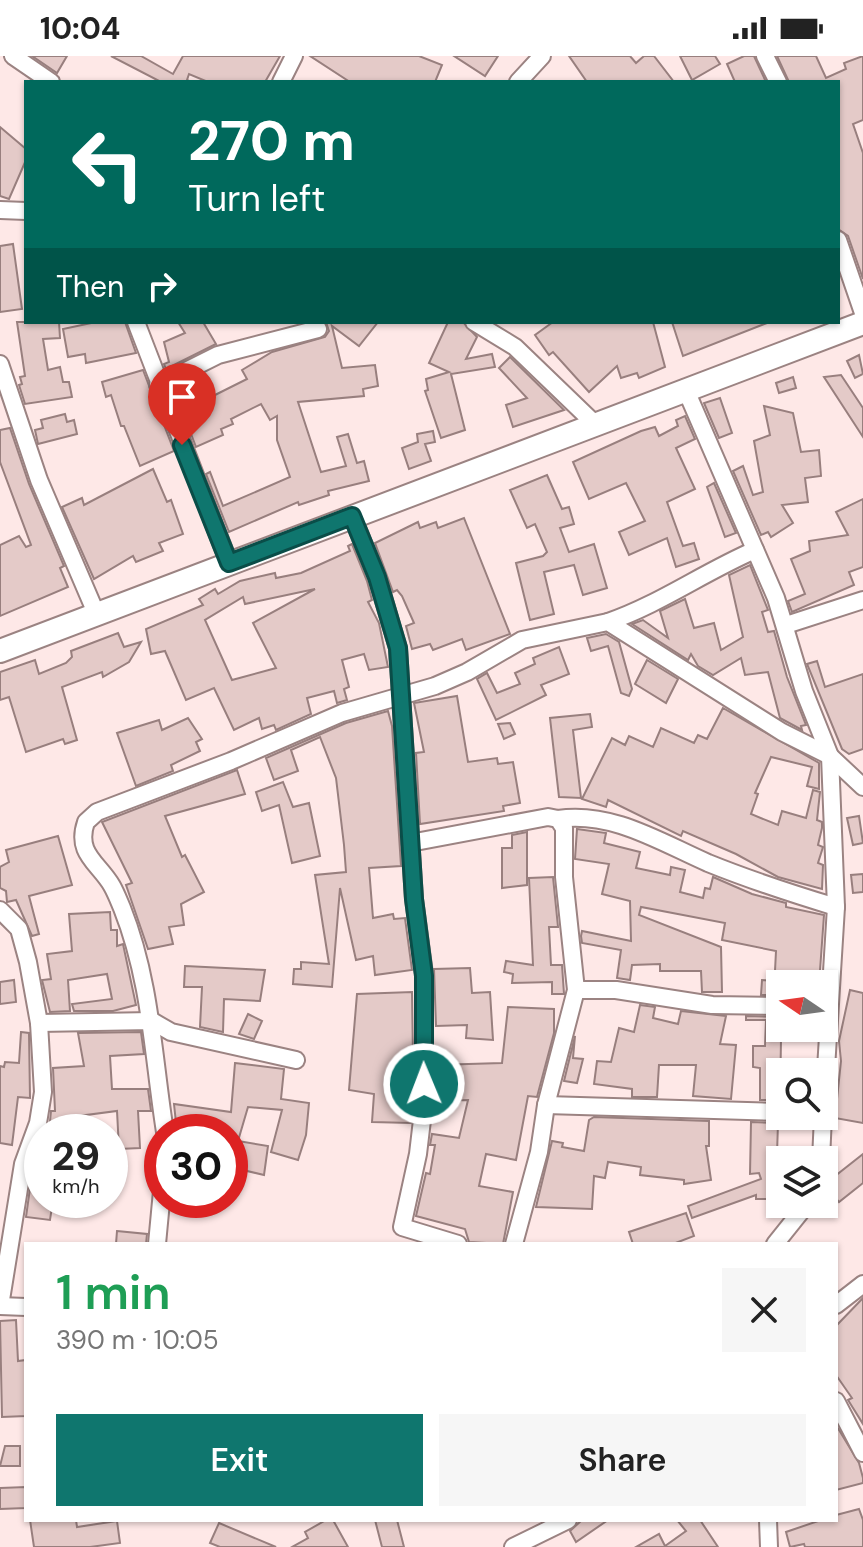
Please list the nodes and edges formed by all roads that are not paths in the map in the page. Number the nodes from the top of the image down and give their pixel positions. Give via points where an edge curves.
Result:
1 (13, 56) edge
2 (294, 56) edge
3 (542, 56) edge
4 (765, 56) edge
5 (48, 80) edge
6 (282, 80) edge
7 (520, 80) edge
8 (777, 80) edge
9 (0, 210) edge
10 (24, 211) edge
11 (840, 246) edge
12 (863, 313) edge
13 (863, 323) edge
14 (137, 324) edge
15 (477, 324) edge
16 (318, 329) dead end
17 (0, 364) edge
18 (158, 385) junction
19 (685, 388) junction
20 (596, 425) junction
21 (352, 516) junction
22 (755, 550) junction
23 (229, 563) junction
24 (863, 600) edge
25 (96, 613) junction
26 (608, 622) junction
27 (786, 625) junction
28 (0, 651) edge
29 (401, 693) junction
30 (830, 756) junction
31 (863, 787) edge
32 (558, 819) junction
33 (410, 843) junction
34 (836, 907) junction
35 (0, 910) edge
36 (831, 970) edge
37 (576, 990) junction
38 (766, 1006) edge
39 (152, 1021) junction
40 (39, 1023) junction
41 (296, 1060) dead end
42 (546, 1105) junction
43 (766, 1112) edge
44 (163, 1114) edge
45 (159, 1218) edge
46 (796, 1218) edge
47 (157, 1242) edge
48 (451, 1242) edge
49 (515, 1242) edge
50 (777, 1242) edge
51 (863, 1284) edge
52 (838, 1303) edge
53 (0, 1306) edge
54 (24, 1307) edge
55 (838, 1405) edge
56 (863, 1453) edge
57 (564, 1522) edge
58 (768, 1522) edge
59 (513, 1547) edge
60 (769, 1547) edge

1 - 5 street
2 - 6 street
3 - 7 street
4 - 8 street
9 - 10 street
11 - 12 street
13 - 19 main road
14 - 18 street
15 - 20 street via 515,347
16 - 18 street via 218,355
17 - 25 street via 39,480
18 - 23 street
19 - 20 main road
19 - 22 street
20 - 21 main road
21 - 23 main road
21 - 29 street via 391,619
22 - 26 street via 651,607
22 - 27 street
23 - 25 main road
24 - 27 street
25 - 28 main road
26 - 29 street via 522,640 467,672
26 - 30 street
27 - 30 street
29 - 33 street
29 - 39 street via 117,803 86,822 82,832 87,857 111,883 122,909 138,953
30 - 31 street
30 - 34 street
32 - 33 street
32 - 34 street via 583,815 608,820 709,863
32 - 37 street via 564,828
33 - 48 street via 424,976 424,1103 402,1227
34 - 36 street
35 - 40 street via 19,929
37 - 38 street
37 - 42 street
39 - 40 street
39 - 41 street via 171,1032
39 - 44 street
40 - 53 street via 43,1092 23,1164
42 - 43 street
42 - 49 street
45 - 47 street
46 - 50 street
51 - 52 street
53 - 54 street
55 - 56 street
57 - 59 street
58 - 60 street

